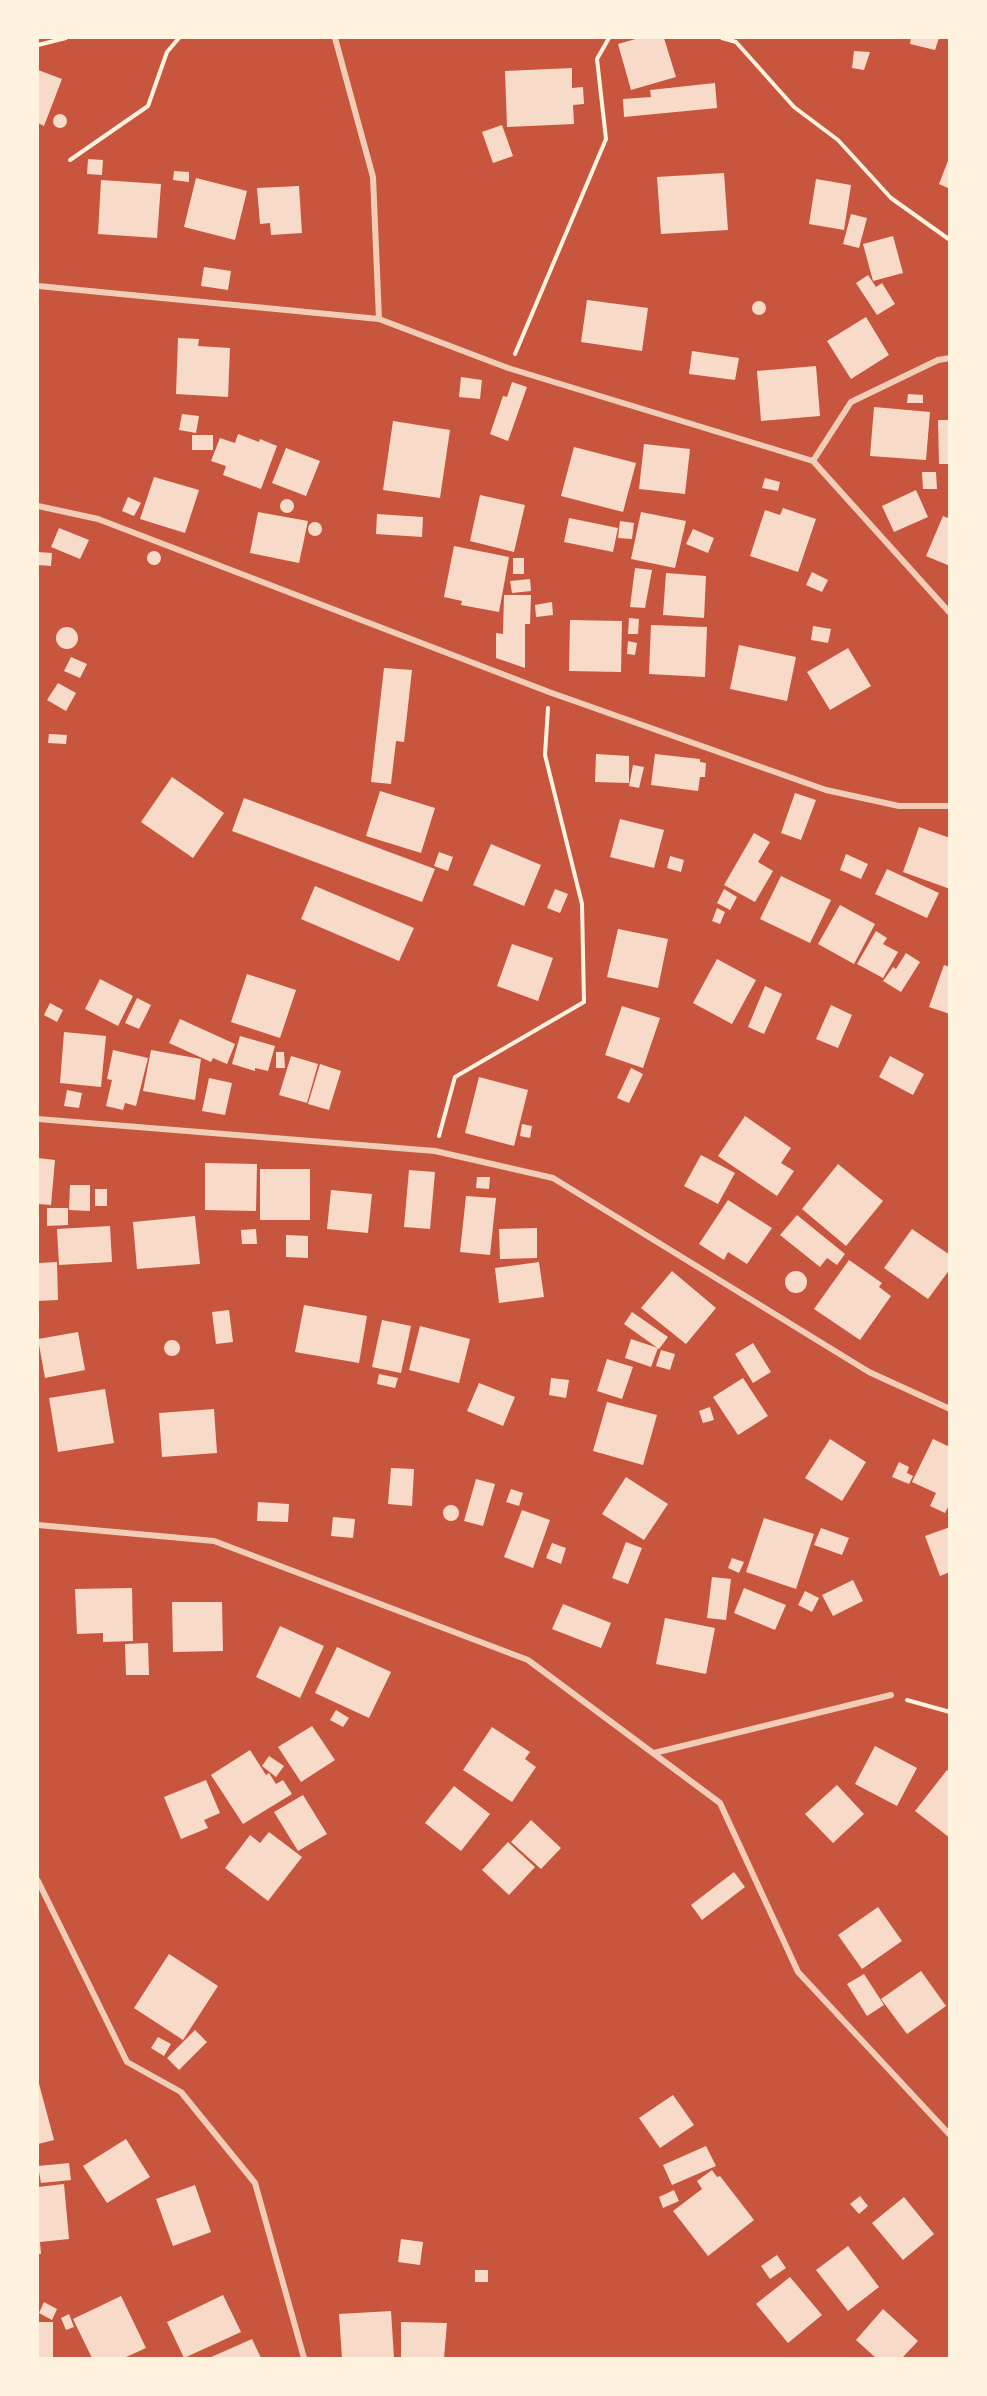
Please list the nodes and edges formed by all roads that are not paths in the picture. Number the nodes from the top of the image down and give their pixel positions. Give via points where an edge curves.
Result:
1 (335, 38) edge
2 (38, 285) edge
3 (379, 319) junction
4 (950, 358) edge
5 (813, 461) junction
6 (38, 506) edge
7 (950, 613) edge
8 (950, 806) edge
9 (38, 1119) edge
10 (950, 1409) edge
11 (38, 1525) edge
12 (891, 1695) road end
13 (654, 1753) junction
14 (38, 1881) edge
15 (950, 2135) edge
16 (304, 2358) edge

1 - 3 street via 373,177
2 - 3 street
3 - 5 street via 508,368
4 - 5 street via 938,360 851,402
5 - 7 street
6 - 8 street via 98,519 549,692 826,790 898,806
9 - 10 street via 435,1151 553,1178 869,1372
11 - 13 street via 225,1545 528,1660
12 - 13 street
13 - 15 street via 720,1803 798,1972
14 - 16 street via 127,2062 181,2092 255,2182

